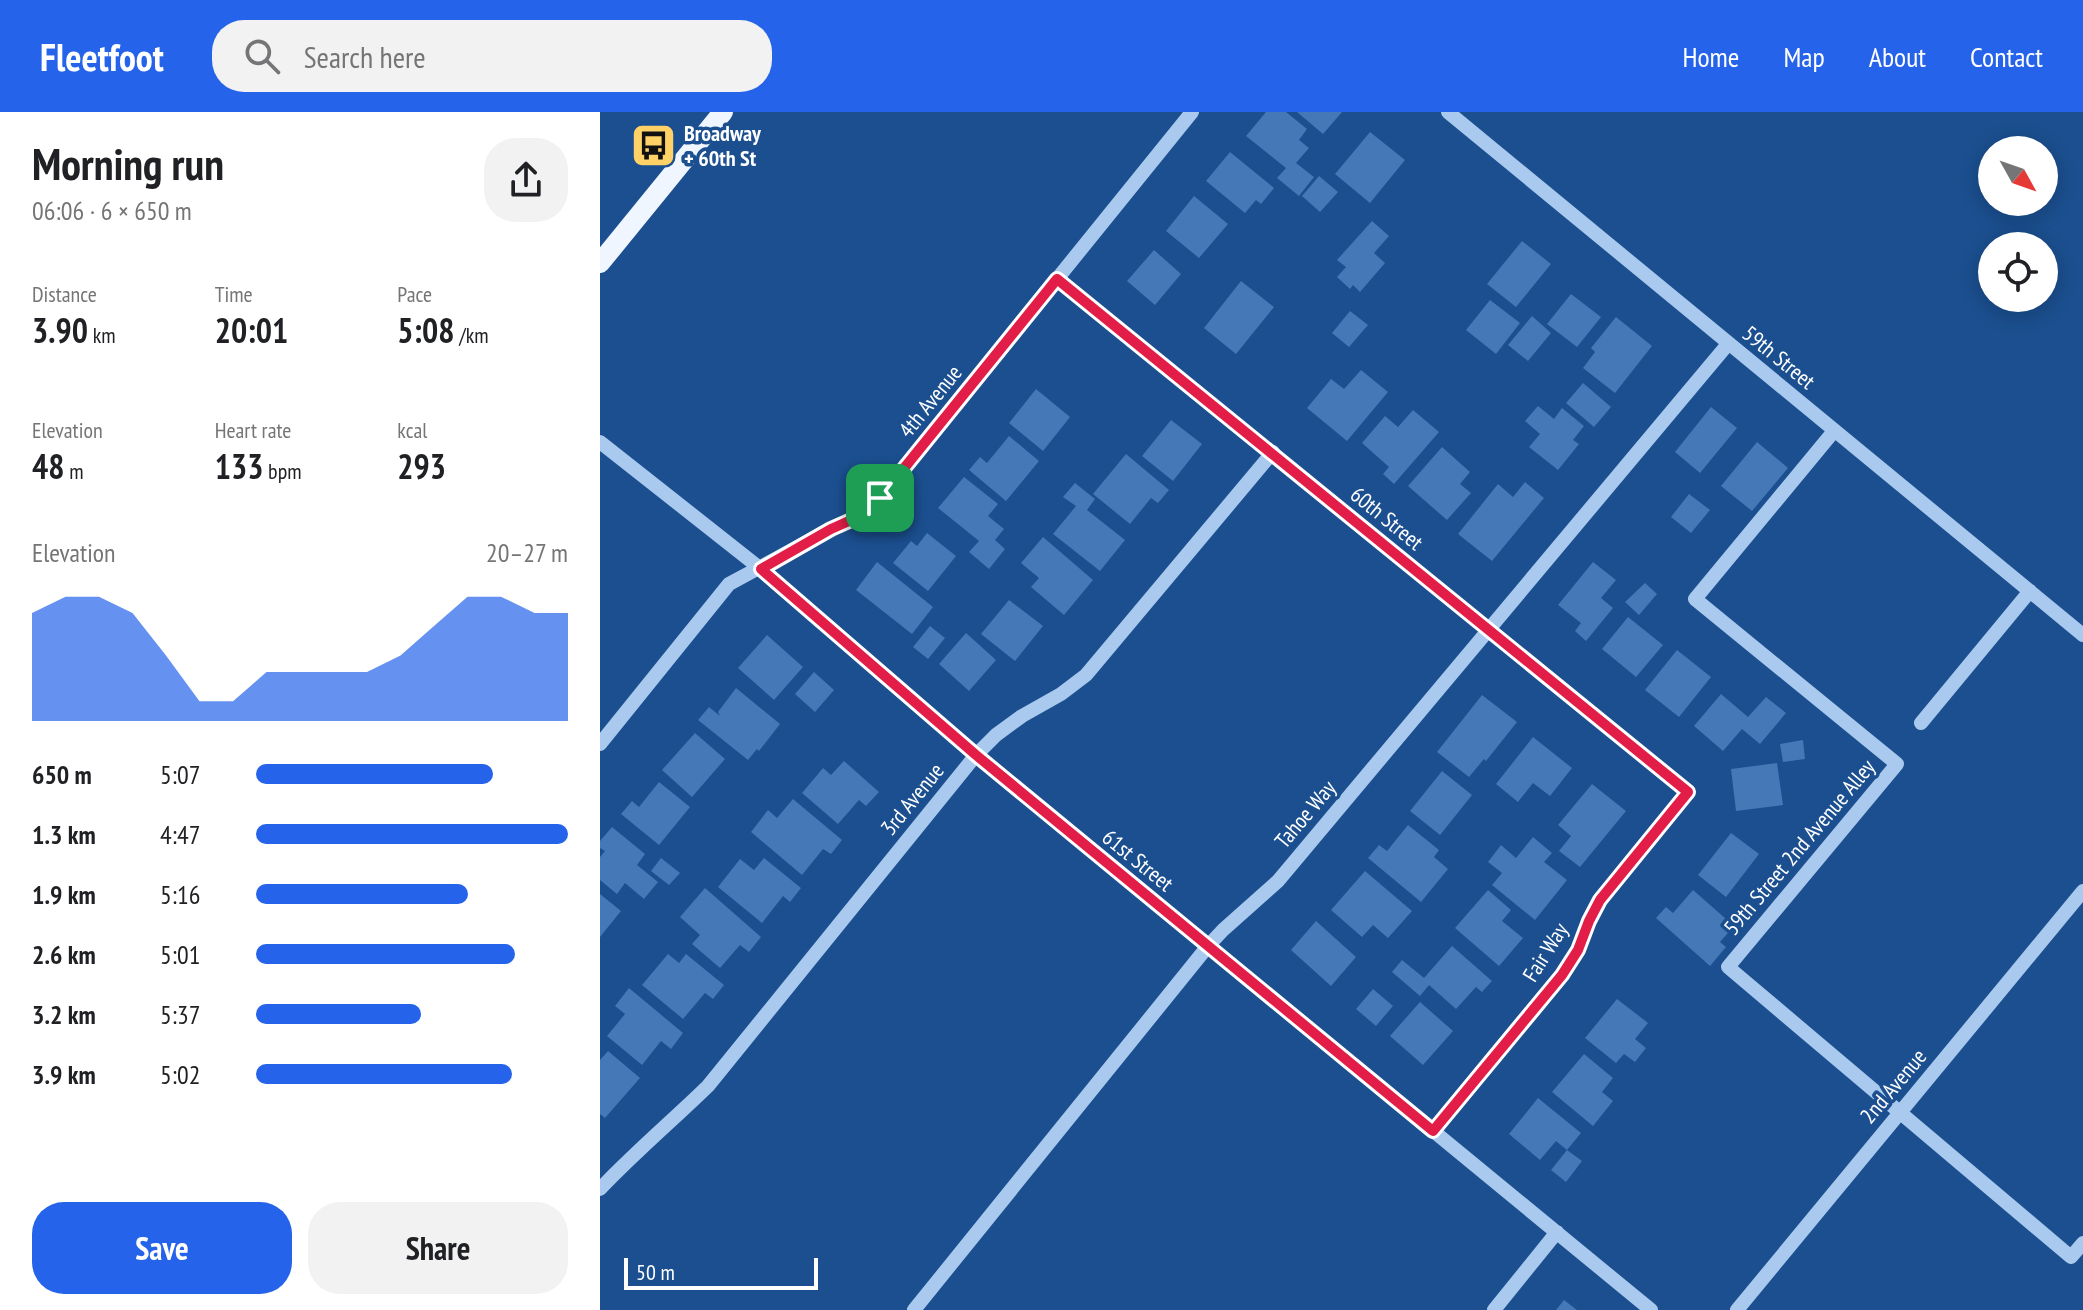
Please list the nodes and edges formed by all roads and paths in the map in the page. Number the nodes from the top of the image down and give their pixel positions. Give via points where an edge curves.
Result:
1 (723, 112) edge
2 (1192, 112) edge
3 (1448, 112) edge
4 (600, 262) edge
5 (1057, 279) junction
6 (1728, 344) junction
7 (1834, 431) junction
8 (600, 442) edge
9 (1273, 452) junction
10 (761, 569) junction
11 (2030, 591) junction
12 (1489, 629) junction
13 (2083, 635) edge
14 (1921, 723) dead end
15 (600, 744) edge
16 (976, 755) junction
17 (1688, 792) joint
18 (2083, 891) edge
19 (1208, 946) junction
20 (1900, 1112) junction
21 (1433, 1131) junction
22 (600, 1189) edge
23 (1557, 1232) junction
24 (2083, 1243) edge
25 (914, 1310) edge
26 (1494, 1310) edge
27 (1651, 1310) edge
28 (1737, 1310) edge

1 - 4 main road
2 - 5 street, 4th Avenue
3 - 6 street, 59th Street
5 - 9 street, 60th Street
5 - 10 street, 4th Avenue via 880,498 858,517
6 - 7 street, 59th Street
6 - 12 street, Tahoe Way
7 - 11 street, 59th Street
7 - 20 street, 59th Street 2nd Avenue Alley via 1695,599 1897,764 1728,967
8 - 10 street, 61st Street
9 - 12 street, 60th Street
9 - 16 street, 3rd Avenue via 1086,675 1022,716
10 - 15 street, 4th Avenue via 729,584
10 - 16 street, 61st Street
11 - 13 street, 59th Street
11 - 14 street
12 - 17 street, 60th Street
12 - 19 street, Tahoe Way via 1278,881
16 - 19 street, 61st Street
16 - 22 street, 3rd Avenue via 708,1086
17 - 21 street, Fair Way via 1600,900 1562,975
18 - 20 street, 2nd Avenue
19 - 21 street, 61st Street
19 - 25 street, Tahoe Way
20 - 24 street, 59th Street 2nd Avenue Alley via 2071,1257
20 - 28 street, 2nd Avenue
21 - 23 street, 61st Street
23 - 26 street
23 - 27 street, 61st Street

